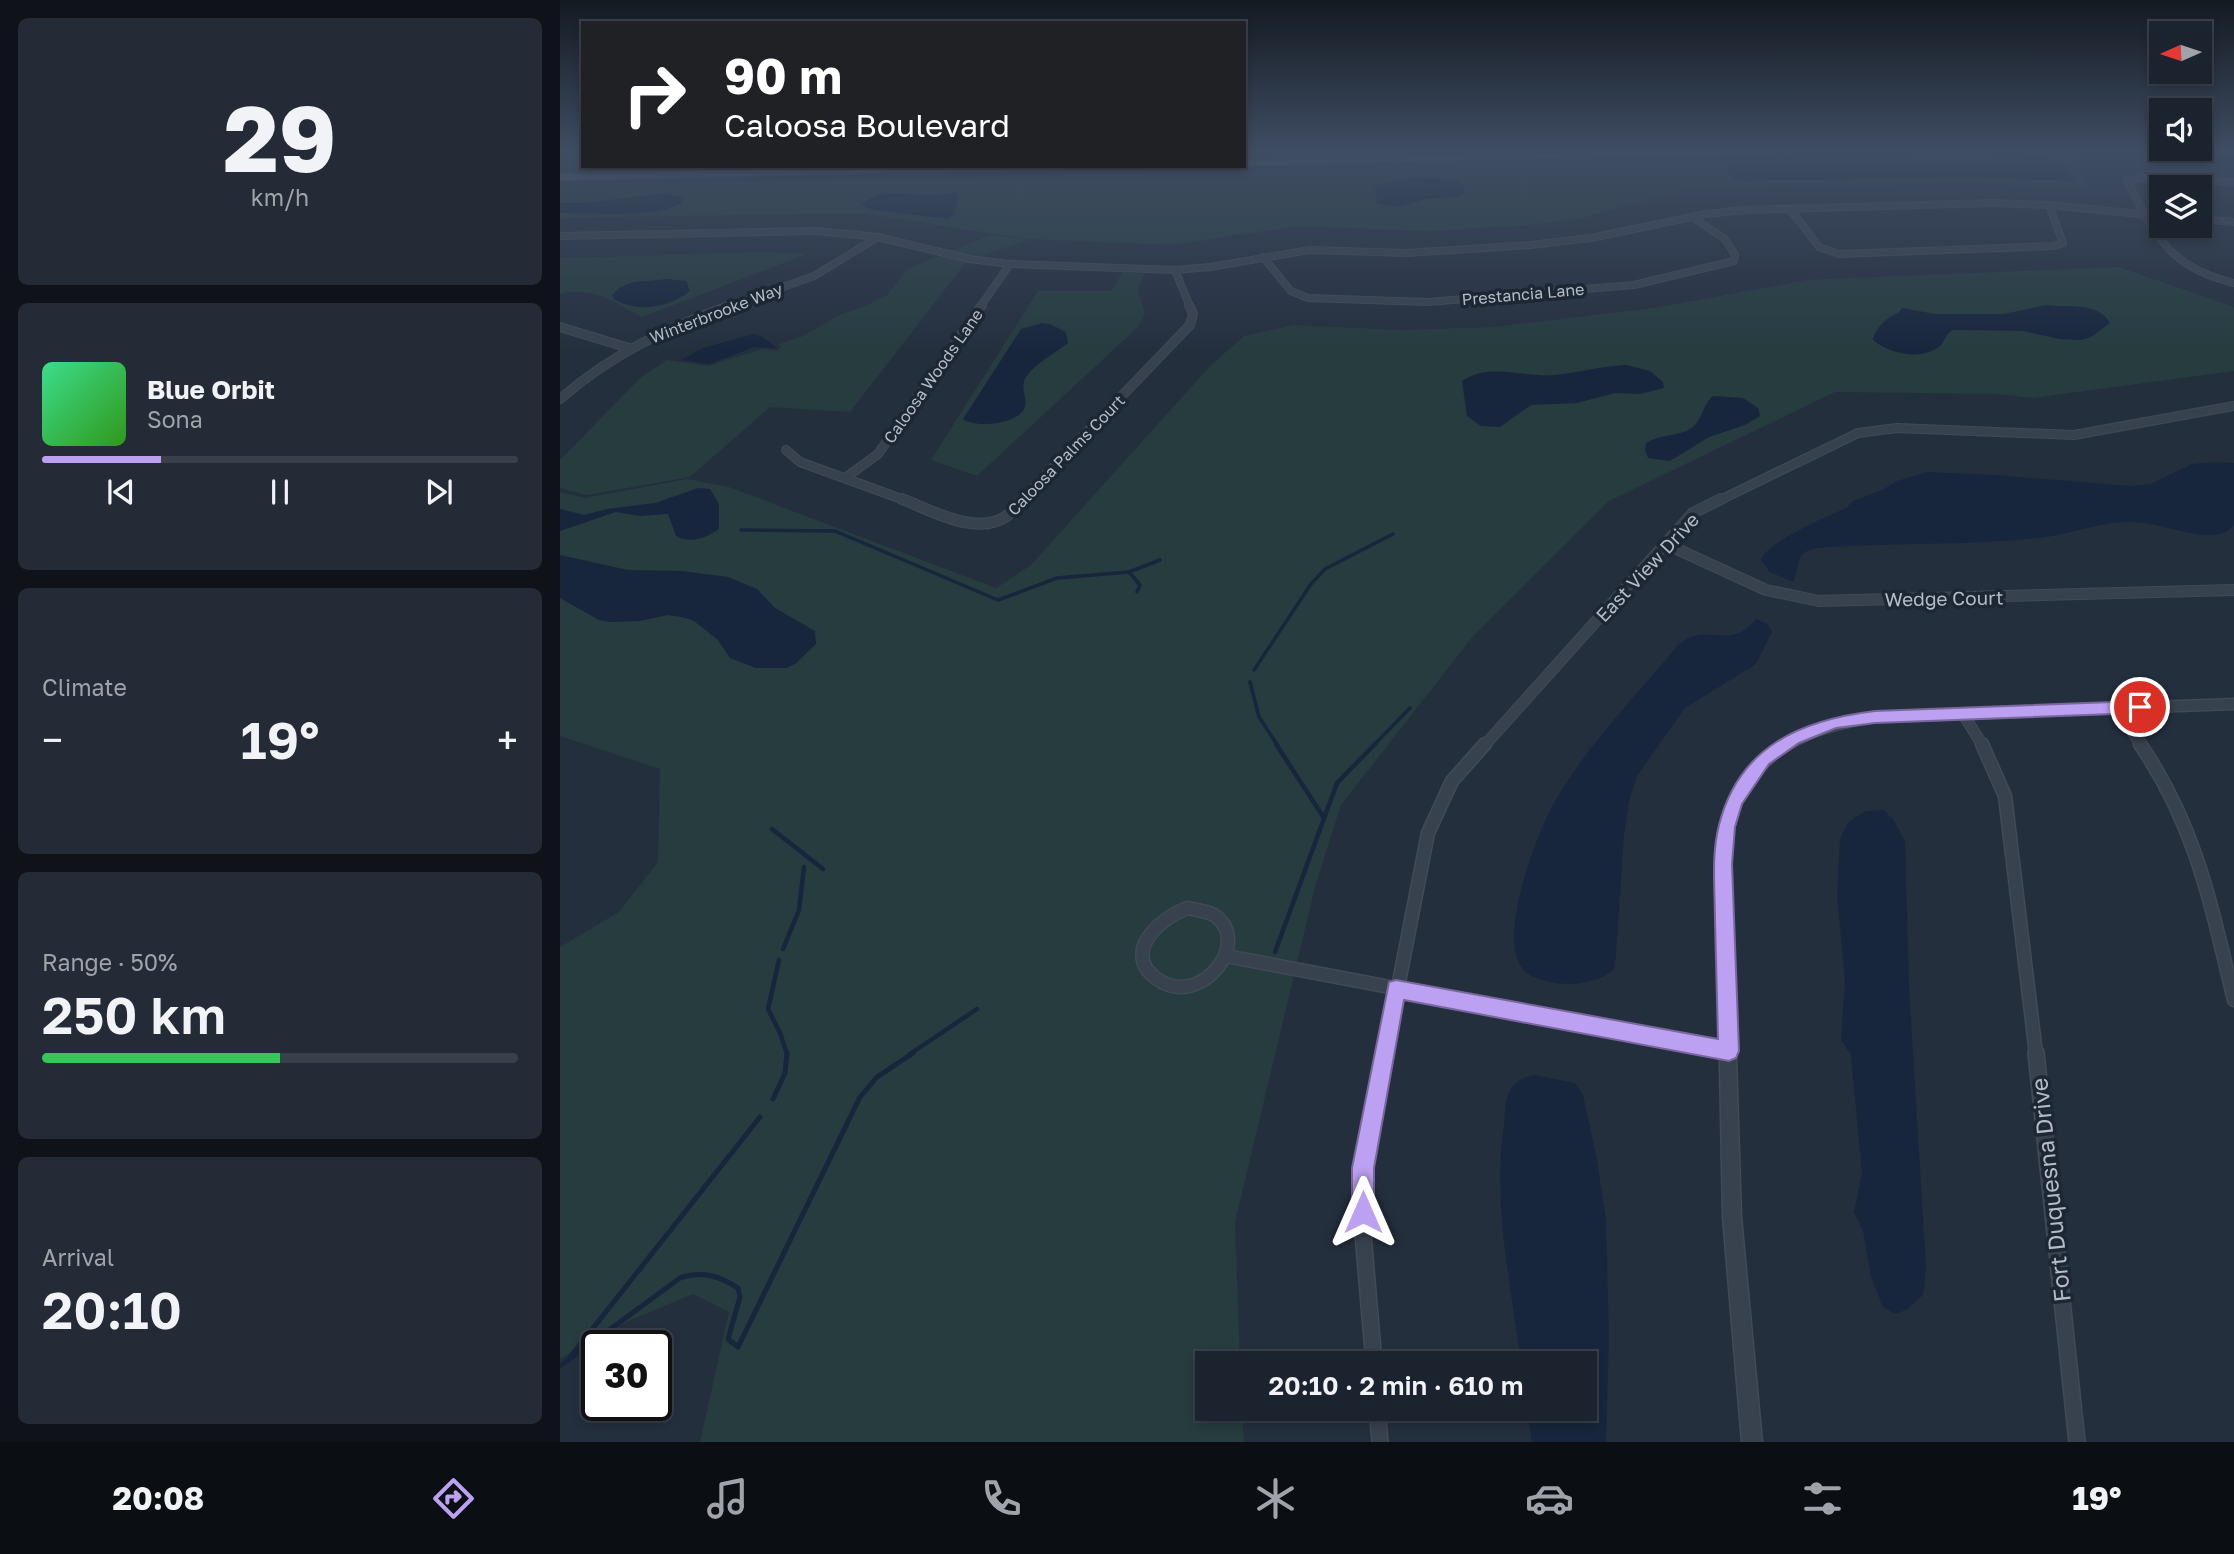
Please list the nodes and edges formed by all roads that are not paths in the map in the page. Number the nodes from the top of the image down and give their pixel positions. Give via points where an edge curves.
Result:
1 (1686, 218) edge
2 (1694, 218) edge
3 (1797, 218) edge
4 (2054, 218) edge
5 (2148, 218) edge
6 (2212, 220) edge
7 (2234, 222) edge
8 (560, 236) edge
9 (878, 237) junction
10 (1262, 257) junction
11 (1010, 264) junction
12 (1175, 270) junction
13 (2234, 283) edge
14 (560, 327) edge
15 (629, 348) junction
16 (560, 399) edge
17 (2234, 406) edge
18 (786, 450) dead end
19 (845, 478) junction
20 (1666, 544) junction
21 (2234, 590) edge
22 (2234, 705) edge
23 (2116, 708) junction
24 (1963, 714) junction
25 (1226, 956) junction
26 (1396, 989) junction
27 (2234, 1000) edge
28 (1729, 1051) junction
29 (1373, 1351) edge
30 (1378, 1421) edge
31 (1380, 1442) edge
32 (1752, 1442) edge
33 (2077, 1442) edge

1 - 10 street via 1530,245 1407,253 1310,250
2 - 10 street, Prestancia Lane via 1725,239 1734,261 1634,285 1429,302 1308,298 1291,291
3 - 4 street via 1819,247 1839,254 2054,246 2063,243
5 - 13 street via 2178,262
6 - 7 street
8 - 9 street via 782,231
9 - 11 street
9 - 15 street, Winterbrooke Way via 817,275 666,329
10 - 12 street
11 - 12 street
11 - 19 street, Caloosa Woods Lane via 878,454
12 - 19 street, Caloosa Palms Court via 1193,314 1190,325 1006,517 982,525 964,522
14 - 15 street
15 - 16 street, Winterbrooke Way
17 - 20 street, East View Drive via 2074,435 1897,428 1857,433 1693,513
18 - 19 street, Caloosa Palms Court via 800,462
20 - 21 street, Wedge Court via 1766,590 1819,601
20 - 26 street, East View Drive via 1452,781 1428,833
22 - 23 street
23 - 24 street
23 - 27 street via 2187,827
24 - 28 street via 1834,722 1793,738 1764,759 1734,802 1723,864
24 - 33 street, Fort Duquesna Drive via 1988,754 2005,796
25 - 25 street via 1229,943 1222,921 1201,909 1188,908 1175,911 1153,927 1144,951 1151,975 1172,987 1199,984 1211,977
25 - 26 street
26 - 28 street
26 - 29 street, East View Drive via 1363,1168 1363,1234
28 - 32 street via 1732,1217
30 - 31 street

